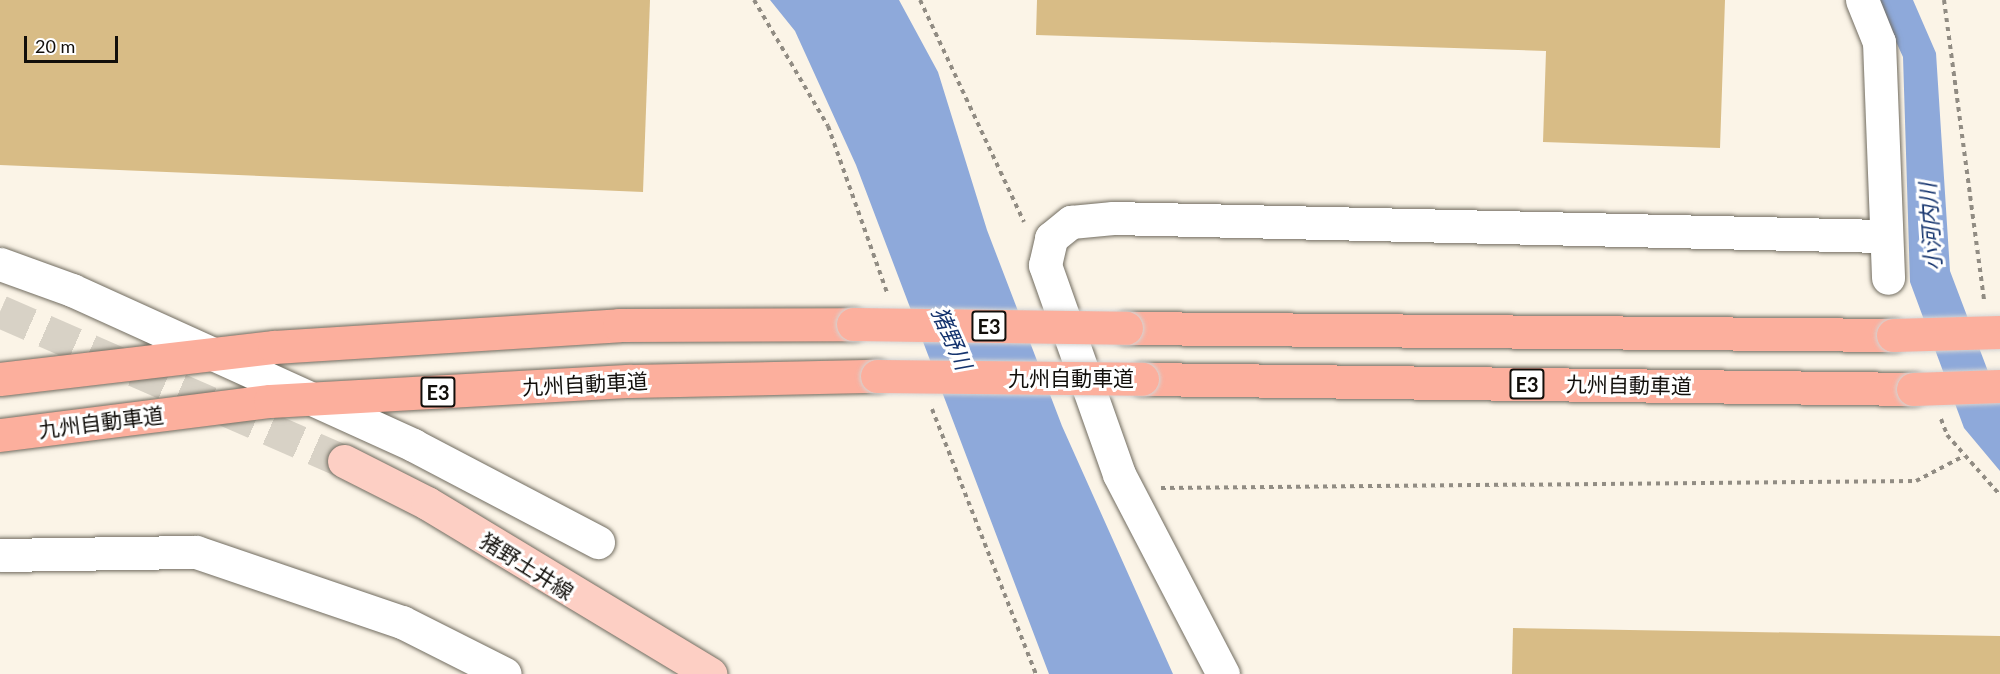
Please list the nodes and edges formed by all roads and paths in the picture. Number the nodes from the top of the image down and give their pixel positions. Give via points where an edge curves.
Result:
1 (920, 0) edge
2 (1862, 0) edge
3 (1944, 0) edge
4 (1883, 236) junction
5 (0, 264) edge
6 (1045, 265) junction
7 (1888, 278) dead end
8 (1978, 287) dead end
9 (2000, 332) edge
10 (0, 379) edge
11 (2000, 386) edge
12 (0, 435) edge
13 (1947, 435) dead end
14 (1964, 456) junction
15 (344, 461) tunnel mouth
16 (1126, 488) junction
17 (2000, 495) edge
18 (598, 542) dead end
19 (0, 555) edge
20 (505, 674) edge
21 (710, 674) edge
22 (1223, 674) edge

1 - 6 path
2 - 4 street via 1879,42
3 - 8 path via 1962,105
4 - 6 street via 1113,218 1071,222 1051,238
4 - 7 street
5 - 18 street via 72,290 413,445
6 - 16 street
9 - 10 highway, E3, bridge via 1893,335 619,325 274,347
11 - 12 highway, 九州自動車道 / E3, bridge via 877,376 630,381 270,401
13 - 14 path
14 - 16 path via 1916,481
14 - 17 path
15 - 21 main road, 猪野土井線 via 427,502
16 - 22 street
19 - 20 street via 196,552 402,621

